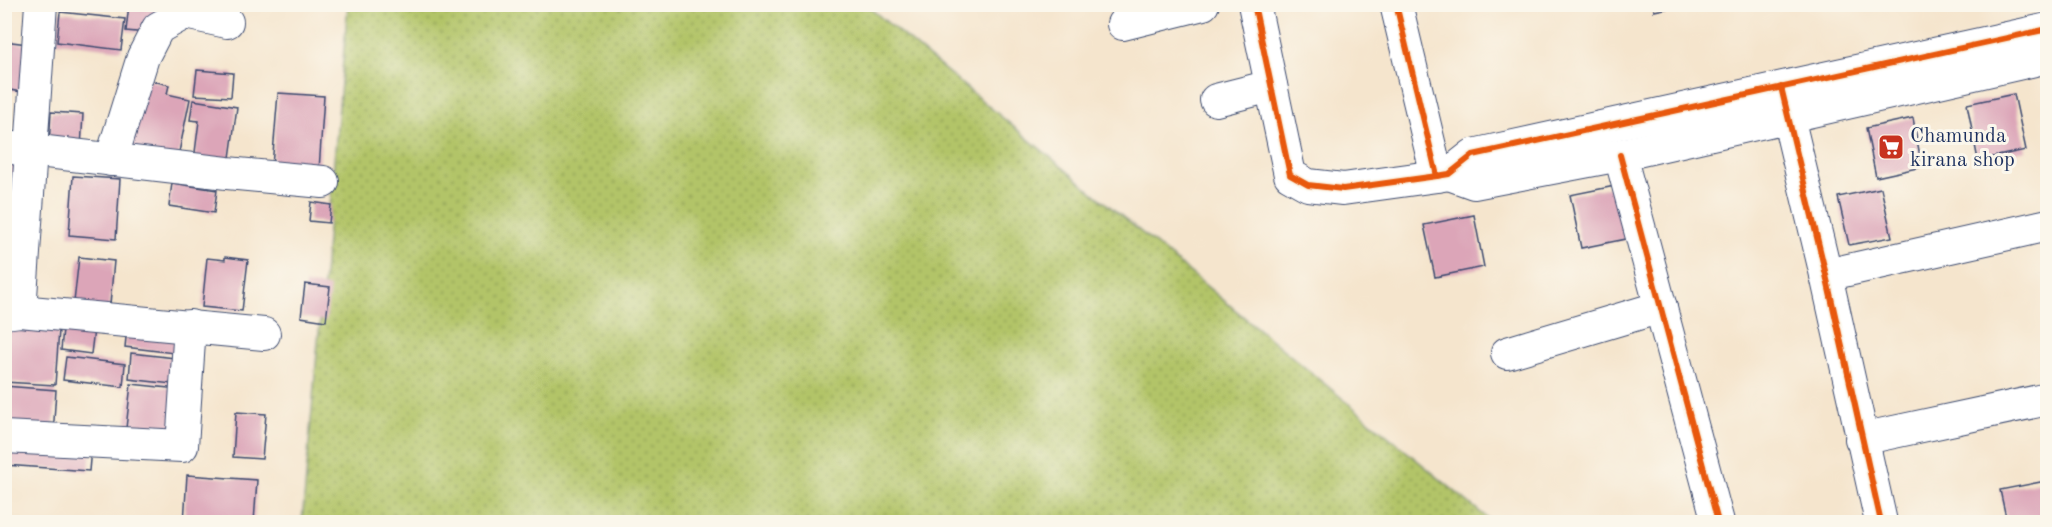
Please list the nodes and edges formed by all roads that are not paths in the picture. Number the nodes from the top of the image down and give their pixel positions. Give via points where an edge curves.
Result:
1 (40, 4) edge
2 (1203, 4) edge
3 (1254, 4) edge
4 (1396, 4) edge
5 (227, 22) dead end
6 (1123, 24) dead end
7 (2048, 29) edge
8 (2048, 57) edge
9 (1272, 86) junction
10 (1216, 100) dead end
11 (1785, 102) junction
12 (18, 149) edge
13 (1620, 155) junction
14 (111, 160) junction
15 (1443, 175) junction
16 (323, 182) dead end
17 (2048, 225) edge
18 (1826, 275) junction
19 (1661, 308) junction
20 (12, 312) edge
21 (190, 326) junction
22 (264, 334) dead end
23 (1507, 352) dead end
24 (2048, 399) edge
25 (4, 437) edge
26 (1861, 439) junction
27 (1718, 522) edge
28 (1881, 522) edge

1 - 12 street
2 - 6 street
3 - 9 street
4 - 15 street
5 - 14 street via 185,13 158,28 142,57
7 - 11 street
8 - 11 street
9 - 10 street
9 - 15 street via 1290,174 1308,185 1343,189
11 - 13 street
11 - 15 street via 1473,155
11 - 18 street
12 - 14 street
12 - 20 street
13 - 15 street via 1474,183
13 - 19 street
14 - 16 street
17 - 18 street
18 - 26 street
19 - 23 street
19 - 27 street
20 - 21 street
21 - 22 street
21 - 25 street via 182,446
24 - 26 street
26 - 28 street

